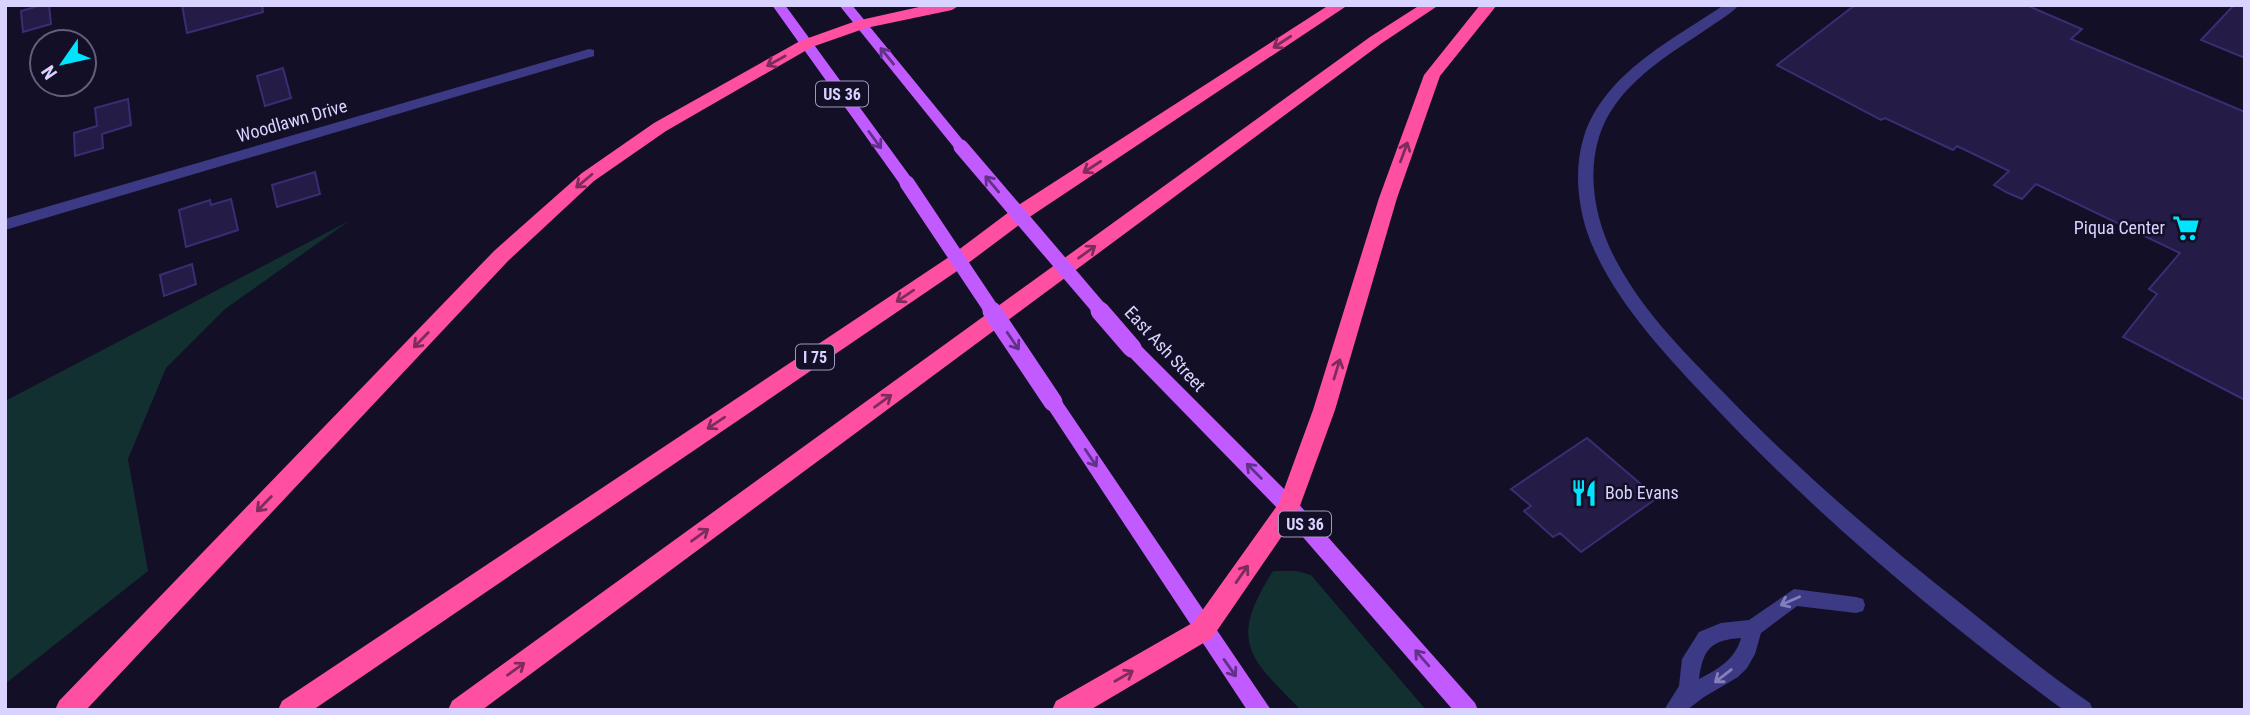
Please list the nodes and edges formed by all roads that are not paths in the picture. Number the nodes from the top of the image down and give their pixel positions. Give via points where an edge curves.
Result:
1 (778, 5) edge
2 (845, 5) edge
3 (952, 5) edge
4 (1339, 5) edge
5 (1431, 5) edge
6 (1489, 5) edge
7 (1733, 5) edge
8 (862, 24) junction
9 (806, 44) junction
10 (589, 53) dead end
11 (5, 225) edge
12 (1289, 507) junction
13 (1856, 606) dead end
14 (1753, 628) junction
15 (1203, 630) junction
16 (1678, 705) edge
17 (68, 710) edge
18 (291, 710) edge
19 (461, 710) edge
20 (1065, 710) edge
21 (1259, 710) edge
22 (1467, 710) edge
23 (2082, 710) edge

1 - 9 main road, US 36
2 - 8 main road, East Ash Street / US 36
3 - 8 highway
4 -> 18 highway, I 75 via 1024,211 956,262
19 -> 5 highway via 1364,48
12 -> 6 highway via 1432,75
7 - 23 street via 1629,81 1597,124 1589,153 1587,194 1606,257 1659,333 1791,473 1900,568
8 - 9 highway
12 -> 8 main road, East Ash Street / US 36, bridge via 1132,348
9 -> 15 main road, US 36, bridge via 907,183
9 -> 17 highway via 660,127 588,177 501,256
10 - 11 street, Woodlawn Drive
15 -> 12 highway
22 -> 12 main road, East Ash Street / US 36
13 -> 14 lane via 1794,597
14 -> 16 lane via 1743,660 1718,682
14 - 16 lane via 1721,631 1700,644 1692,659 1688,688
20 -> 15 highway
15 -> 21 main road, US 36

